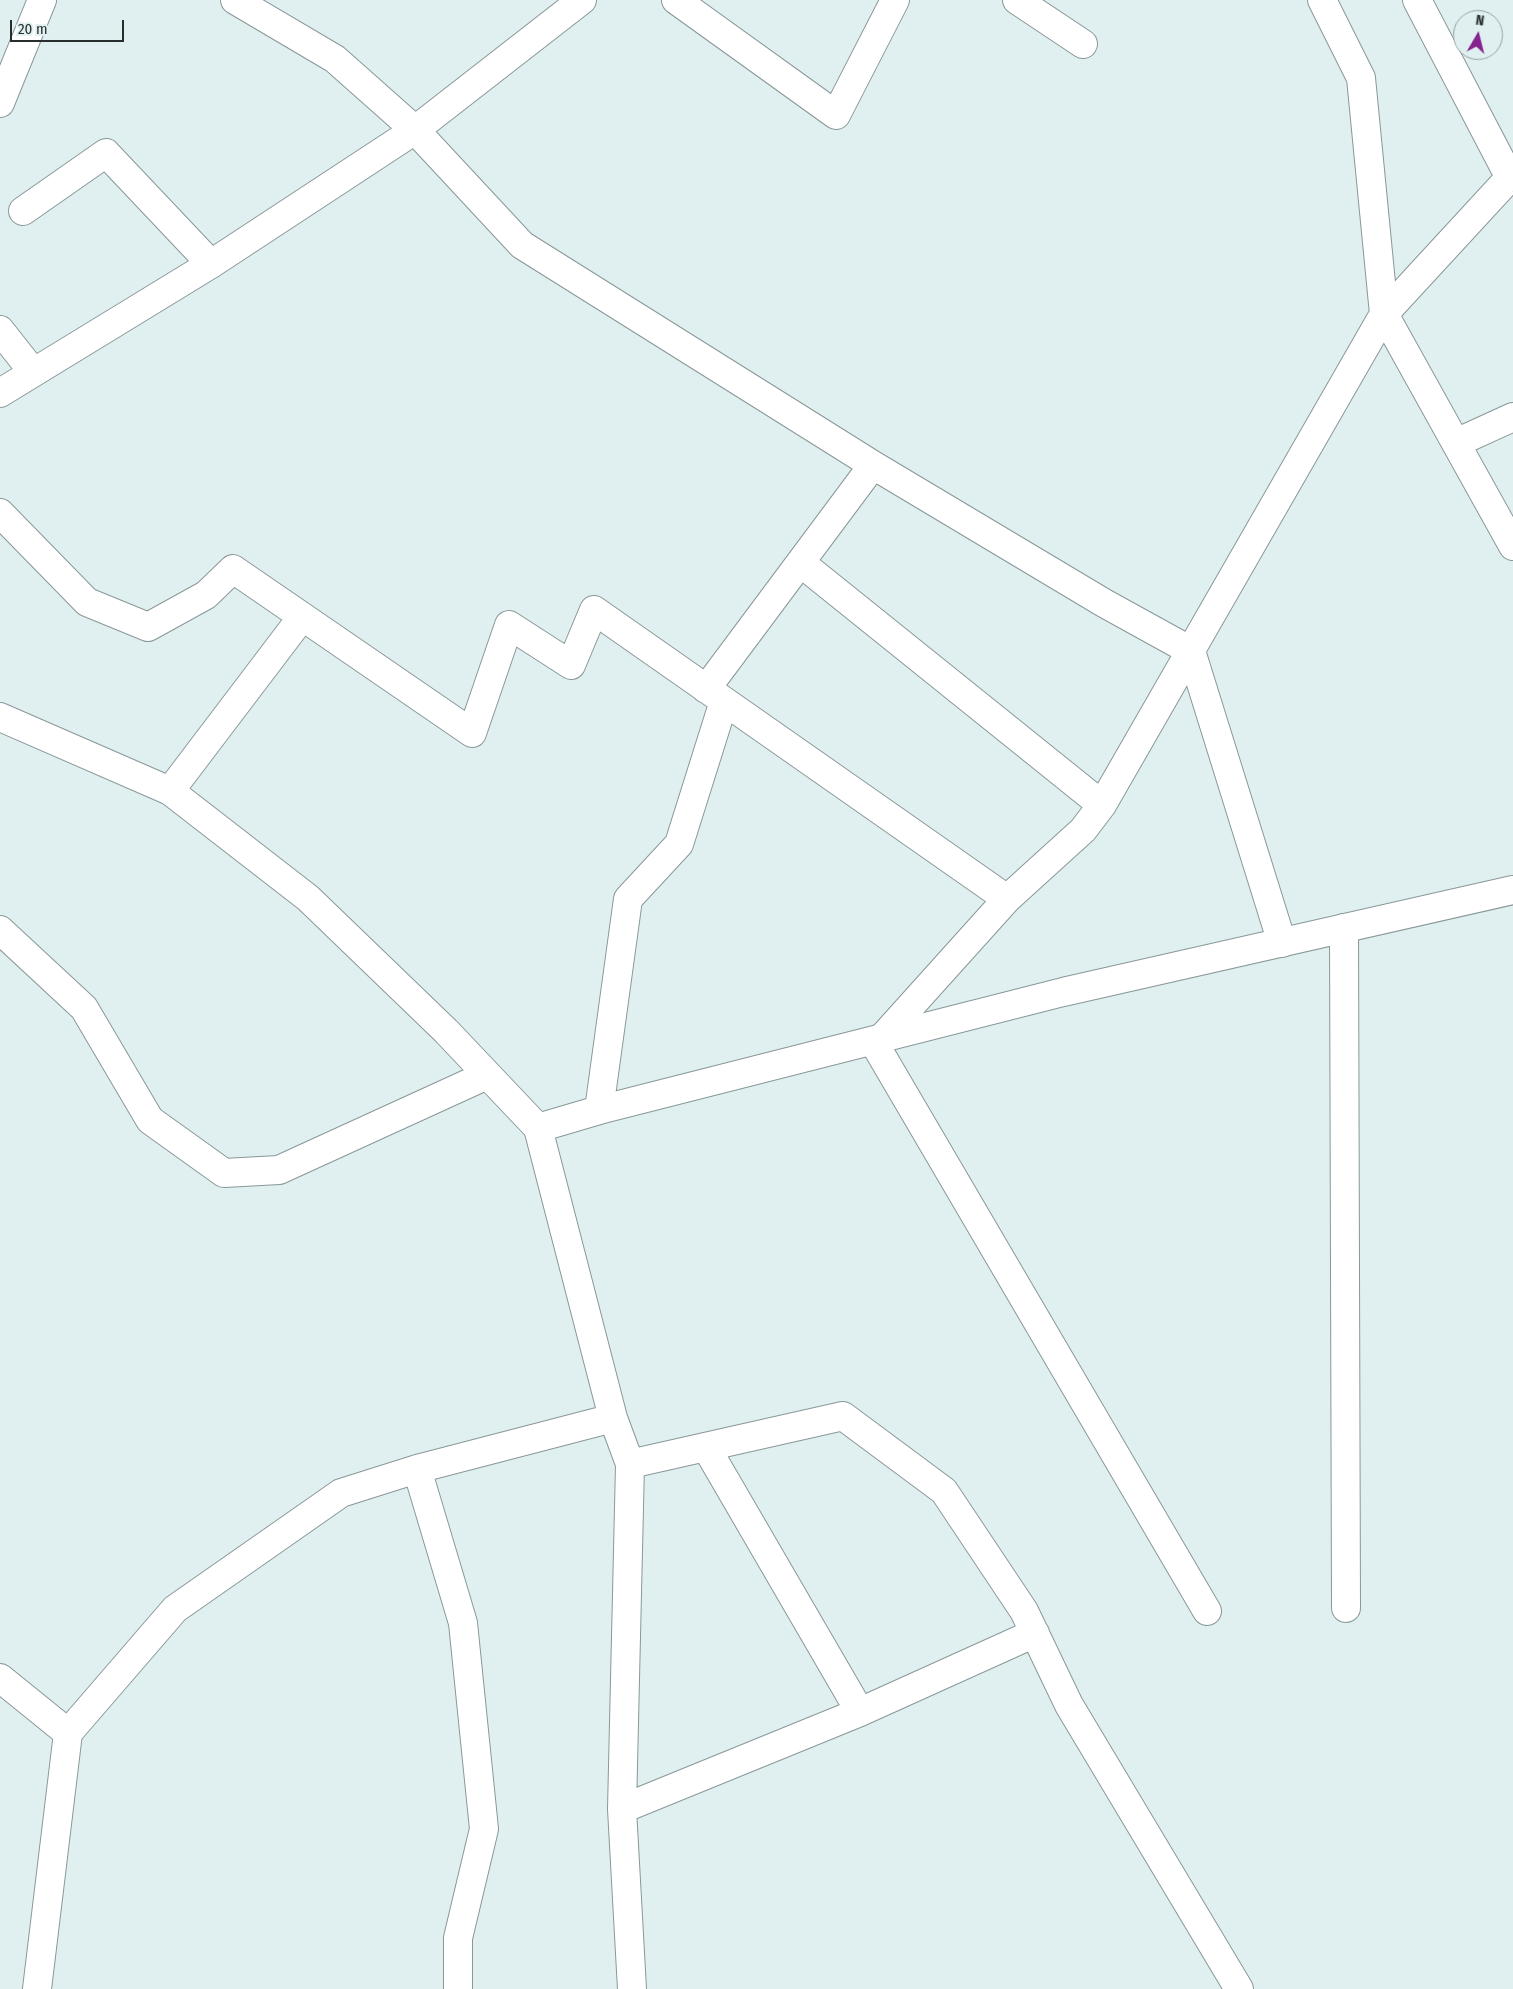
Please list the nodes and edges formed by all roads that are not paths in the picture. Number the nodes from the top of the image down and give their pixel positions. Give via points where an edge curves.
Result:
1 (42, 0) edge
2 (236, 0) edge
3 (582, 0) edge
4 (676, 0) edge
5 (895, 0) edge
6 (1017, 0) edge
7 (1322, 0) edge
8 (1417, 0) edge
9 (1083, 44) dead end
10 (0, 103) edge
11 (415, 130) junction
12 (1511, 176) edge
13 (23, 211) dead end
14 (211, 264) junction
15 (1384, 314) junction
16 (0, 330) edge
17 (33, 372) junction
18 (0, 393) edge
19 (1513, 417) edge
20 (1456, 443) junction
21 (873, 465) junction
22 (0, 513) edge
23 (1513, 546) edge
24 (802, 563) junction
25 (302, 617) junction
26 (1191, 652) junction
27 (715, 695) junction
28 (0, 718) edge
29 (170, 791) junction
30 (1102, 805) junction
31 (1513, 890) edge
32 (1007, 899) junction
33 (1344, 928) junction
34 (0, 930) edge
35 (1282, 943) junction
36 (877, 1040) junction
37 (487, 1075) junction
38 (599, 1110) junction
39 (538, 1128) junction
40 (613, 1418) junction
41 (706, 1447) junction
42 (630, 1464) junction
43 (417, 1469) junction
44 (1346, 1608) dead end
45 (1207, 1611) dead end
46 (1035, 1633) junction
47 (0, 1678) edge
48 (860, 1712) junction
49 (68, 1733) junction
50 (622, 1809) junction
51 (37, 1989) edge
52 (458, 1989) edge
53 (632, 1989) edge
54 (1238, 1989) edge

1 - 10 street
2 - 11 street via 335,59
3 - 11 street
4 - 5 street via 836,115
6 - 9 street
7 - 15 street via 1361,78
8 - 12 street
11 - 14 street
11 - 21 street via 522,245
12 - 15 street
13 - 14 street via 106,154
14 - 17 street
15 - 20 street
15 - 26 street
16 - 17 street
17 - 18 street
19 - 20 street
20 - 23 street
21 - 24 street
21 - 26 street
22 - 25 street via 87,602 148,627 206,595 233,569
24 - 27 street
24 - 30 street
25 - 27 street via 472,733 509,625 571,665 594,610
25 - 29 street
26 - 30 street
26 - 35 street
27 - 32 street
27 - 38 street via 679,844 628,899
28 - 29 street
29 - 37 street via 308,898 446,1030
30 - 32 street via 1083,830
31 - 33 street
32 - 36 street
33 - 35 street
33 - 44 street
34 - 37 street via 84,1008 150,1120 224,1172 279,1170
35 - 36 street via 1063,992
36 - 38 street
36 - 45 street
37 - 39 street
38 - 39 street
39 - 40 street
40 - 42 street
40 - 43 street
41 - 42 street
41 - 46 street via 843,1416 944,1491 1024,1611
41 - 48 street
42 - 50 street
43 - 49 street via 342,1493 174,1609
43 - 52 street via 463,1623 484,1829 458,1938
46 - 48 street
46 - 54 street via 1069,1705
47 - 49 street
48 - 50 street
49 - 51 street
50 - 53 street

